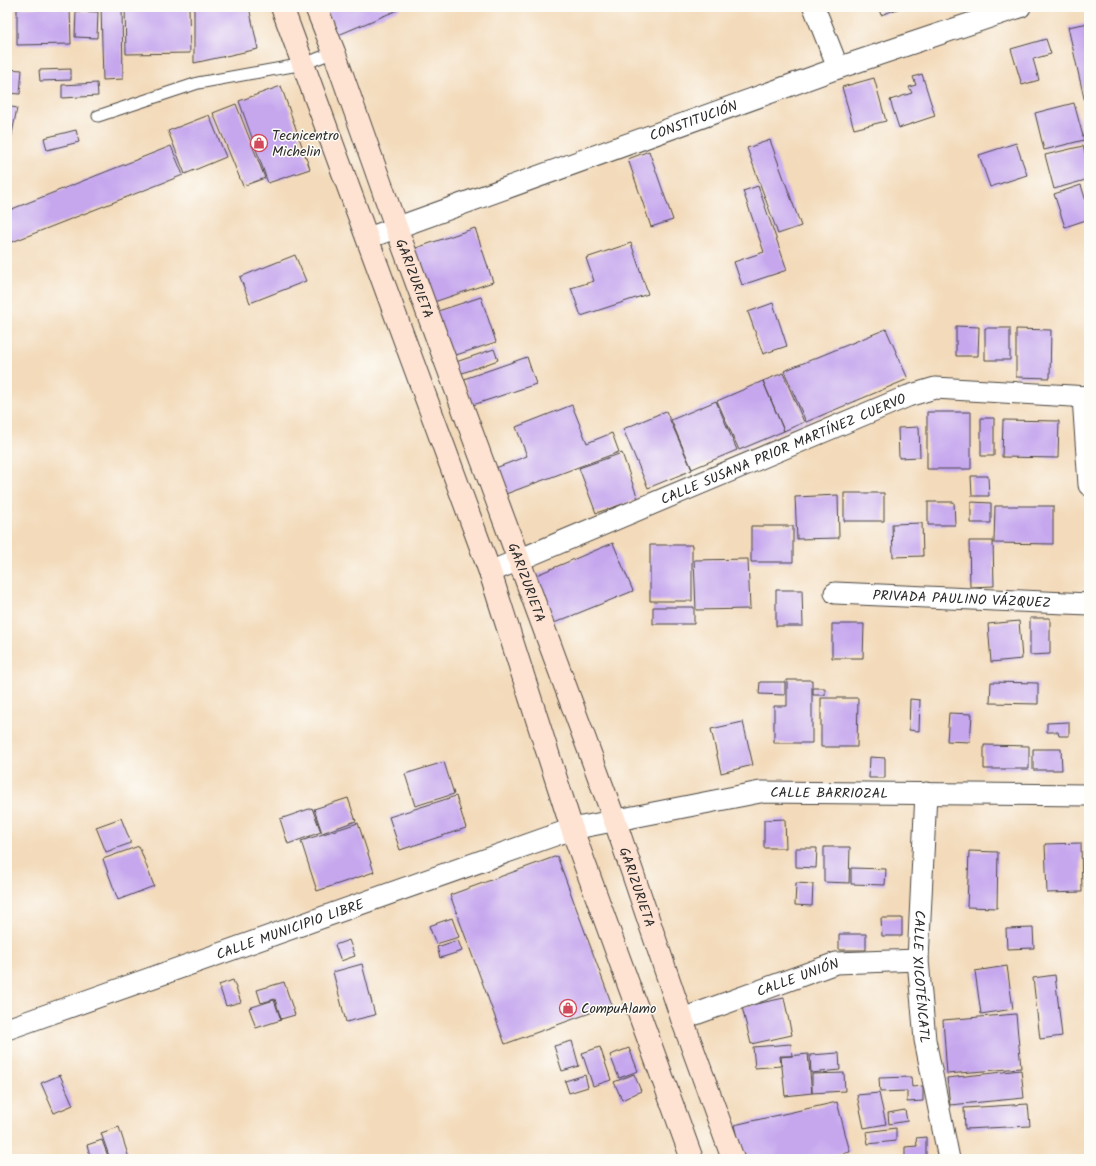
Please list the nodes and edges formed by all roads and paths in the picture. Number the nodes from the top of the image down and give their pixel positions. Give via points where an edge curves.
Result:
1 (282, 7) edge
2 (316, 7) edge
3 (814, 7) edge
4 (1020, 7) edge
5 (334, 52) junction
6 (304, 64) junction
7 (838, 68) junction
8 (98, 116) dead end
9 (396, 227) junction
10 (368, 238) junction
11 (1086, 397) edge
12 (1089, 485) edge
13 (520, 560) junction
14 (490, 572) junction
15 (835, 593) dead end
16 (1089, 604) edge
17 (926, 793) junction
18 (1089, 795) edge
19 (615, 821) junction
20 (572, 829) junction
21 (918, 960) junction
22 (682, 1019) junction
23 (7, 1029) edge
24 (692, 1159) edge
25 (733, 1159) edge
26 (949, 1159) edge

1 - 6 main road
2 - 5 main road, GARIZURIETA
3 - 7 street
4 - 7 street, CONSTITUCIÓN
5 - 6 lane
5 - 9 main road, GARIZURIETA
6 - 8 lane via 198,83
6 - 10 main road
7 - 9 street, CONSTITUCIÓN
9 - 10 street, CONSTITUCIÓN
9 - 13 main road, GARIZURIETA
10 - 14 main road
11 - 12 street
11 - 13 street, CALLE SUSANA PRIOR MARTÍNEZ CUERVO via 935,388 908,396
13 - 14 street, CALLE SUSANA PRIOR MARTÍNEZ CUERVO
13 - 19 main road, GARIZURIETA
14 - 20 main road
15 - 16 street, PRIVADA PAULINO VÁZQUEZ
17 - 18 street, CALLE BARRIOZAL
17 - 19 street, CALLE BARRIOZAL via 760,792
17 - 21 street, CALLE XICOTÉNCATL
19 - 20 street, CALLE BARRIOZAL
19 - 22 main road, GARIZURIETA
20 - 23 street, CALLE MUNICIPIO LIBRE
20 - 24 main road
21 - 22 street, CALLE UNIÓN via 836,963
21 - 26 street, CALLE XICOTÉNCATL via 925,1040
22 - 25 main road, GARIZURIETA

